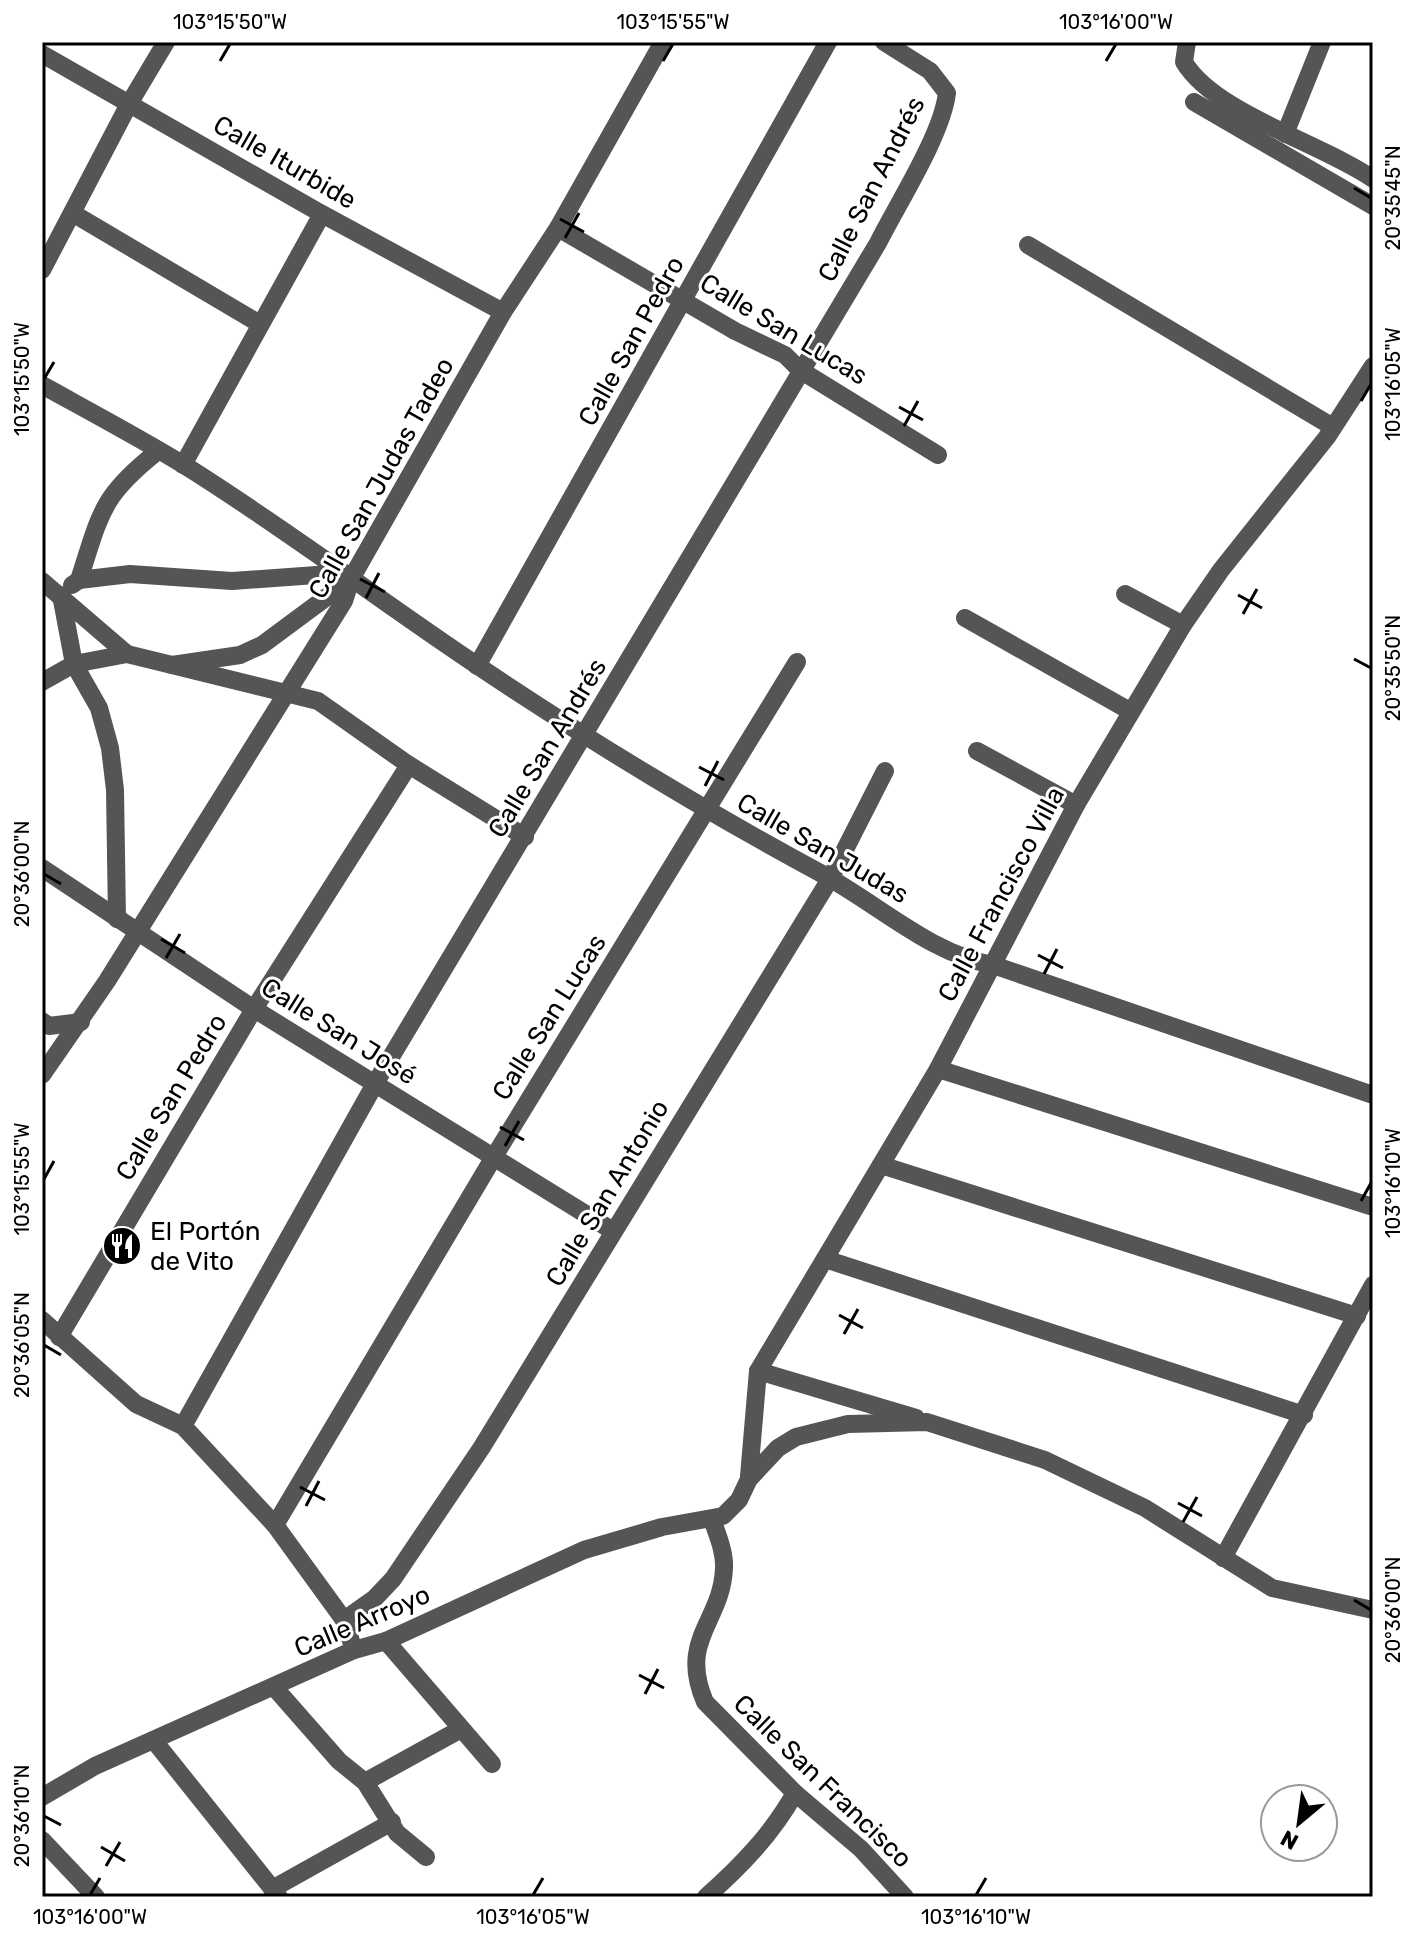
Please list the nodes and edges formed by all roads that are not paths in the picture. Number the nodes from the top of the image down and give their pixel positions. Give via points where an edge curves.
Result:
1 (166, 42) edge
2 (663, 42) edge
3 (828, 42) edge
4 (884, 42) edge
5 (1187, 42) edge
6 (1322, 42) edge
7 (42, 54) edge
8 (1194, 102) dead end
9 (129, 104) junction
10 (1285, 134) junction
11 (1371, 171) edge
12 (1373, 206) edge
13 (74, 214) junction
14 (322, 214) junction
15 (558, 228) junction
16 (1028, 245) dead end
17 (42, 270) edge
18 (685, 299) junction
19 (503, 312) junction
20 (260, 324) junction
21 (1373, 366) edge
22 (800, 370) junction
23 (42, 385) edge
24 (1333, 427) junction
25 (158, 451) junction
26 (938, 455) dead end
27 (183, 465) junction
28 (348, 576) junction
29 (79, 580) junction
30 (42, 581) edge
31 (1125, 594) dead end
32 (61, 595) junction
33 (965, 618) dead end
34 (1183, 625) junction
35 (127, 654) junction
36 (797, 662) dead end
37 (74, 664) junction
38 (172, 665) junction
39 (477, 666) junction
40 (42, 682) edge
41 (288, 693) junction
42 (1130, 711) junction
43 (585, 736) junction
44 (977, 751) dead end
45 (409, 765) junction
46 (885, 771) dead end
47 (1076, 805) junction
48 (706, 811) junction
49 (525, 837) junction
50 (42, 868) edge
51 (830, 879) junction
52 (117, 919) junction
53 (136, 932) junction
54 (993, 965) junction
55 (254, 1009) junction
56 (81, 1022) junction
57 (45, 1023) edge
58 (46, 1067) edge
59 (938, 1069) junction
60 (376, 1082) junction
61 (1373, 1095) edge
62 (492, 1160) junction
63 (881, 1165) junction
64 (1373, 1207) edge
65 (613, 1231) junction
66 (825, 1259) junction
67 (1373, 1285) edge
68 (1357, 1316) junction
69 (42, 1320) edge
70 (59, 1337) junction
71 (758, 1371) junction
72 (1304, 1415) junction
73 (927, 1422) junction
74 (183, 1426) junction
75 (749, 1479) junction
76 (712, 1519) junction
77 (275, 1525) junction
78 (1223, 1558) junction
79 (1373, 1610) edge
80 (344, 1620) junction
81 (386, 1641) junction
82 (354, 1650) junction
83 (274, 1687) junction
84 (461, 1729) junction
85 (155, 1742) junction
86 (492, 1764) dead end
87 (365, 1782) junction
88 (795, 1793) junction
89 (42, 1797) edge
90 (392, 1822) junction
91 (42, 1840) edge
92 (426, 1857) dead end
93 (86, 1893) edge
94 (276, 1893) edge
95 (706, 1897) edge
96 (905, 1897) edge

1 - 9 street
2 - 15 street, Calle San Judas Tadeo
3 - 18 street, Calle San Pedro
4 - 22 street, Calle San Andrés via 930,71 947,93 946,106 878,243
5 - 10 street via 1184,62 1190,72
6 - 10 street
7 - 9 street, Calle Iturbide
8 - 12 street
9 - 13 street
9 - 14 street, Calle Iturbide
10 - 11 street
13 - 17 street
13 - 20 street
14 - 19 street, Calle Iturbide
14 - 20 street
15 - 18 street, Calle San Lucas
15 - 19 street, Calle San Judas Tadeo
16 - 24 street
18 - 22 street, Calle San Lucas via 785,355
18 - 39 street, Calle San Pedro
19 - 28 street, Calle San Judas Tadeo
20 - 27 street
21 - 24 street, Calle Francisco Villa
22 - 26 street, Calle San Lucas
22 - 43 street, Calle San Andrés
23 - 25 street, Calle San Judas
24 - 34 street, Calle Francisco Villa
25 - 27 street, Calle San Judas
25 - 29 street via 124,478 103,507
27 - 28 street, Calle San Judas
28 - 29 street via 232,581 130,574
28 - 38 street via 262,645 240,655
28 - 39 street, Calle San Judas
28 - 41 street, Calle San Judas Tadeo via 344,601
29 - 32 street
30 - 32 street
31 - 34 street
32 - 35 street
32 - 37 street
33 - 42 street
34 - 42 street, Calle Francisco Villa
35 - 37 street
35 - 38 street
36 - 48 street, Calle San Lucas
37 - 40 street
37 - 52 street via 99,708 110,748
38 - 41 street
39 - 43 street, Calle San Judas
41 - 45 street via 318,701
41 - 53 street, Calle San Judas Tadeo
42 - 47 street, Calle Francisco Villa
43 - 48 street, Calle San Judas
43 - 49 street, Calle San Andrés
44 - 47 street
45 - 49 street
45 - 55 street, Calle San Pedro
46 - 51 street, Calle San Antonio
47 - 54 street, Calle Francisco Villa
48 - 51 street, Calle San Judas
48 - 62 street, Calle San Lucas
49 - 60 street, Calle San Andrés
50 - 52 street, Calle San José
51 - 54 street, Calle San Judas via 966,960
51 - 65 street, Calle San Antonio
52 - 53 street, Calle San José
53 - 55 street, Calle San José
53 - 56 street, Calle San Judas Tadeo
54 - 59 street, Calle Francisco Villa
54 - 61 street, Calle San Judas
55 - 60 street, Calle San José
55 - 70 street, Calle San Pedro
56 - 57 street
56 - 58 street, Calle San Judas Tadeo
57 - 58 street
59 - 63 street, Calle Francisco Villa
59 - 64 street
60 - 62 street, Calle San José
60 - 74 street, Calle San Andrés
62 - 65 street, Calle San José
62 - 77 street, Calle San Lucas
63 - 66 street, Calle Francisco Villa
63 - 68 street
65 - 80 street, Calle San Antonio via 410,1555 375,1598
66 - 71 street, Calle Francisco Villa
66 - 72 street
67 - 68 street
68 - 72 street
69 - 70 street
70 - 74 street via 136,1404
71 - 73 street
71 - 75 street, Calle Francisco Villa
72 - 78 street
73 - 75 street via 819,1429 778,1448
73 - 78 street via 1045,1460 1097,1483
74 - 77 street
75 - 76 street via 731,1510
76 - 81 street, Calle Arroyo via 584,1550
76 - 88 street, Calle San Francisco via 724,1568 698,1645 697,1683 717,1717
77 - 80 street
78 - 79 street via 1272,1588
80 - 82 street
81 - 82 street, Calle Arroyo
81 - 84 street
82 - 83 street, Calle Arroyo
83 - 85 street, Calle Arroyo
83 - 87 street via 339,1761
84 - 86 street
84 - 87 street
85 - 89 street, Calle Arroyo via 95,1766
85 - 94 street
87 - 90 street
88 - 95 street via 756,1849
88 - 96 street, Calle San Francisco via 861,1849
90 - 92 street via 397,1833
90 - 94 street
91 - 93 street

